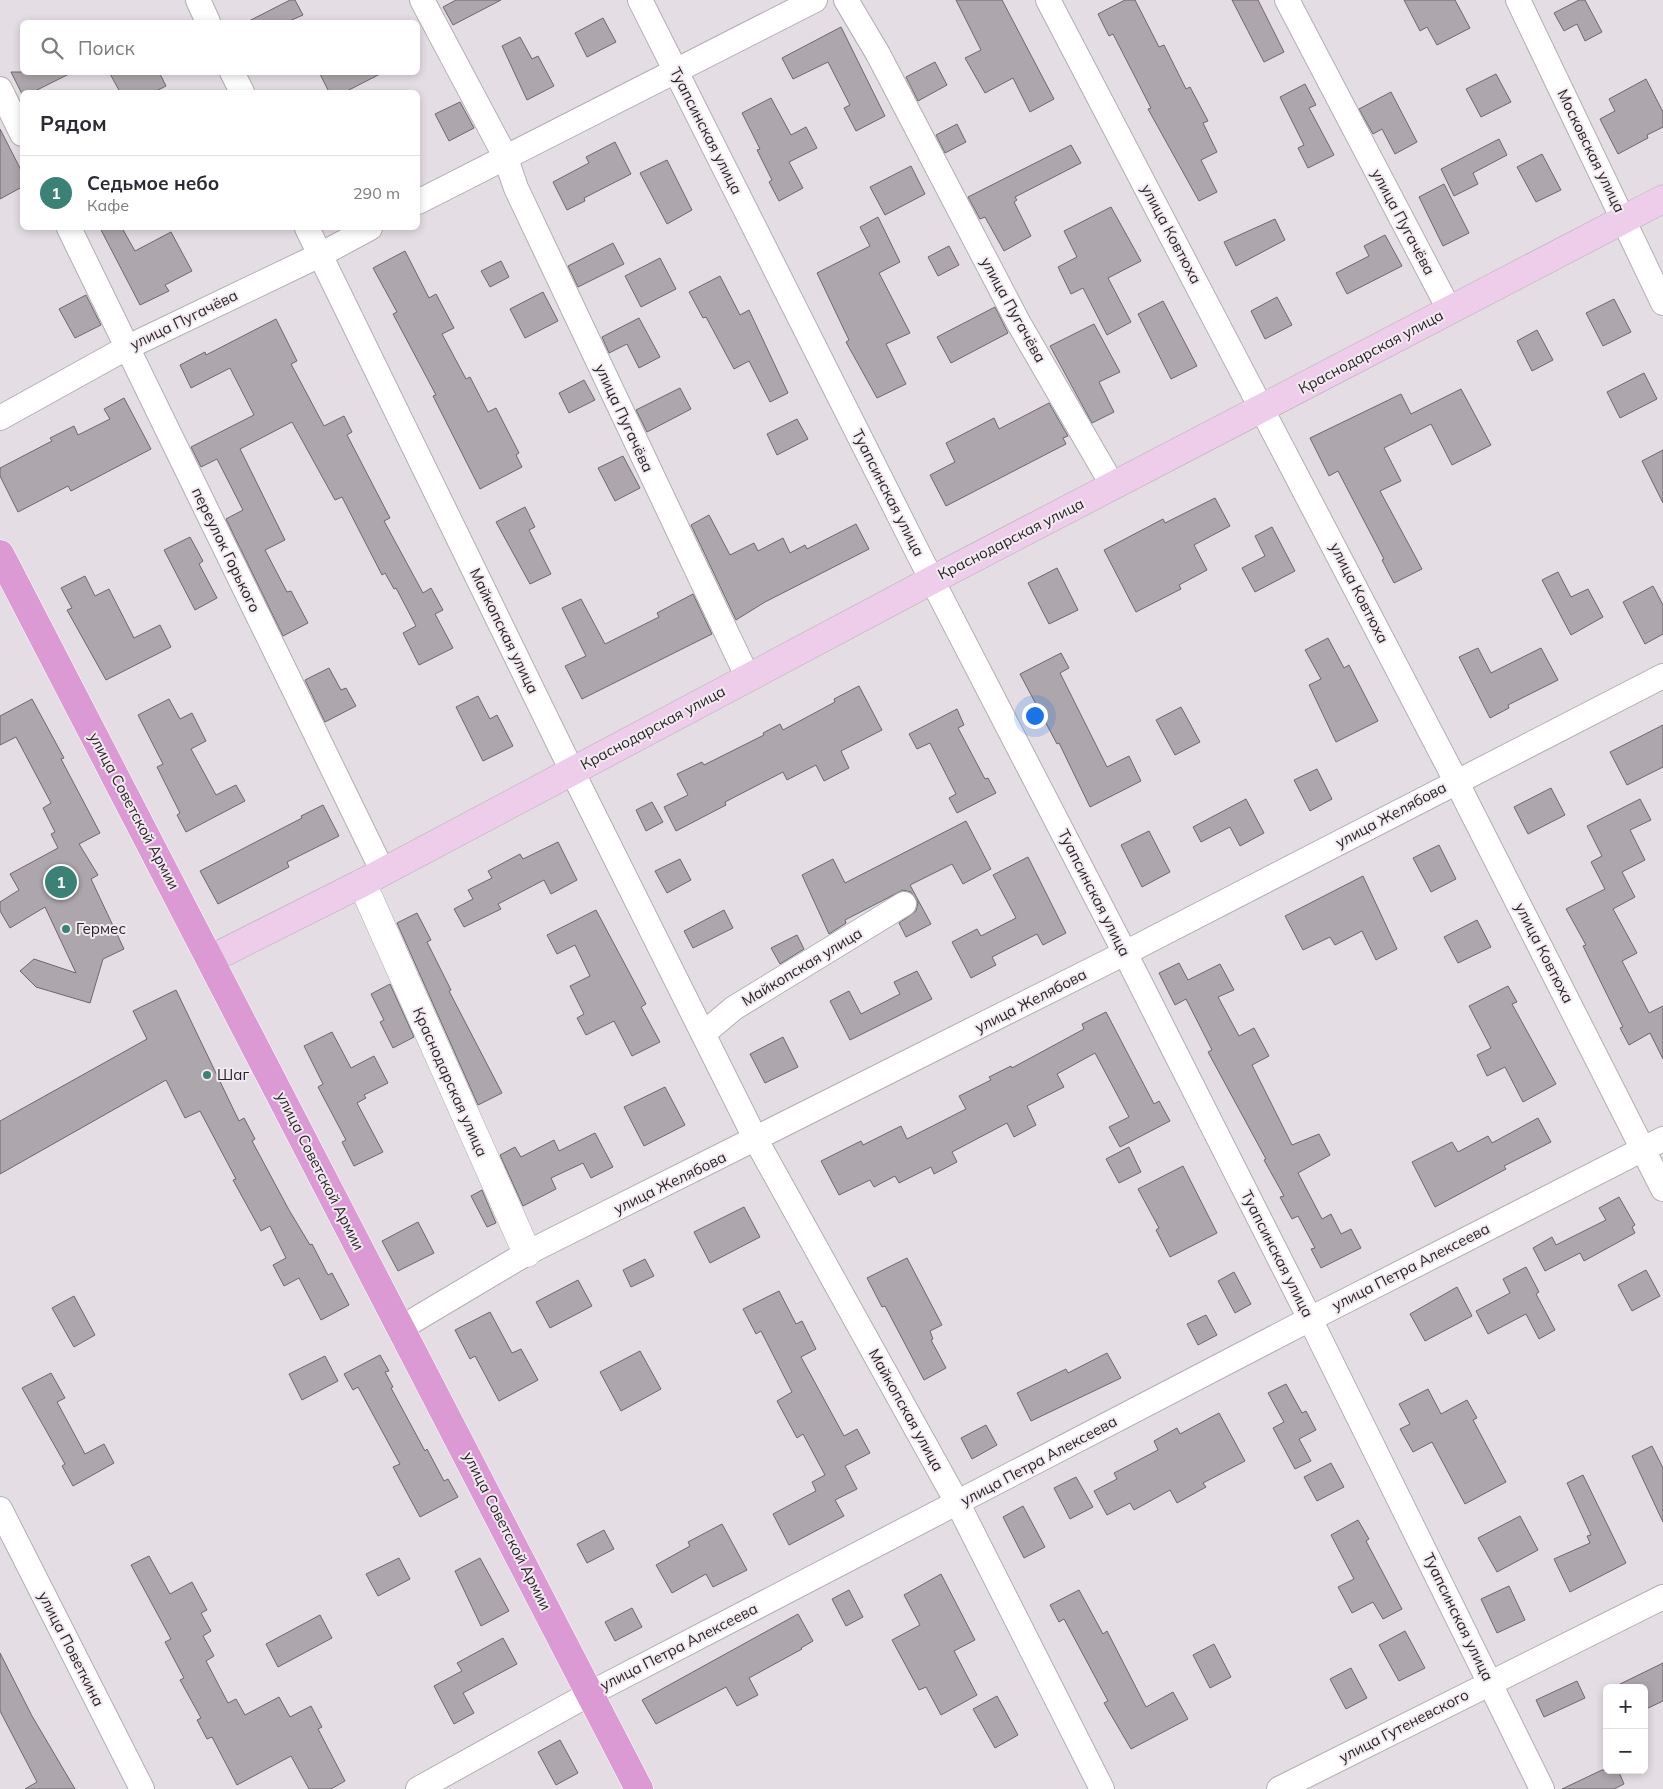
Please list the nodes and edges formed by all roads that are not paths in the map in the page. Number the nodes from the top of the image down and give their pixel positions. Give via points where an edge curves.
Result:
1 (198, 0) edge
2 (422, 0) edge
3 (640, 0) edge
4 (815, 0) edge
5 (846, 0) edge
6 (1048, 0) edge
7 (1288, 0) edge
8 (1518, 0) edge
9 (207, 20) edge
10 (677, 72) junction
11 (234, 75) edge
12 (0, 89) edge
13 (241, 90) edge
14 (20, 130) edge
15 (505, 156) junction
16 (1663, 199) edge
17 (420, 201) edge
18 (1624, 219) junction
19 (70, 230) edge
20 (308, 230) edge
21 (366, 230) edge
22 (320, 254) junction
23 (1663, 303) edge
24 (1450, 311) junction
25 (128, 347) junction
26 (1263, 409) junction
27 (0, 418) edge
28 (1113, 486) junction
29 (0, 554) edge
30 (932, 580) junction
31 (1663, 676) edge
32 (748, 678) junction
33 (572, 772) junction
34 (1456, 781) junction
35 (372, 878) junction
36 (904, 904) dead end
37 (1125, 953) junction
38 (211, 959) junction
39 (703, 1034) junction
40 (756, 1140) junction
41 (1653, 1144) edge
42 (1663, 1189) edge
43 (527, 1254) junction
44 (1310, 1319) junction
45 (401, 1328) junction
46 (958, 1504) junction
47 (0, 1509) edge
48 (1663, 1597) edge
49 (1490, 1682) junction
50 (591, 1693) junction
51 (142, 1789) edge
52 (418, 1789) edge
53 (639, 1789) edge
54 (1102, 1789) edge
55 (1279, 1789) edge
56 (1542, 1789) edge

1 - 9 street
2 - 15 street, улица Пугачёва
3 - 10 street, Туапсинская улица
4 - 10 street
5 - 28 street, улица Пугачёва via 878,54 1018,322
6 - 26 street, улица Ковтюха
7 - 24 street, улица Пугачёва
8 - 18 street, Московская улица
10 - 15 street
10 - 30 street, Туапсинская улица
11 - 13 street
12 - 14 street
15 - 17 street
15 - 32 street, улица Пугачёва via 520,197
16 - 18 main road, Краснодарская улица
18 - 23 street, Московская улица
18 - 24 main road, Краснодарская улица
19 - 25 street, переулок Горького
20 - 22 street, Майкопская улица
21 - 22 street, улица Пугачёва
22 - 25 street, улица Пугачёва
22 - 33 street, Майкопская улица
24 - 26 main road, Краснодарская улица
25 - 27 street, улица Пугачёва
25 - 35 street, переулок Горького
26 - 28 main road, Краснодарская улица
26 - 34 street, улица Ковтюха
28 - 30 main road, Краснодарская улица
29 - 38 main road, улица Советской Армии
30 - 32 main road, Краснодарская улица
30 - 37 street, Туапсинская улица
31 - 34 street, улица Желябова
32 - 33 main road, Краснодарская улица
33 - 35 main road, Краснодарская улица
33 - 39 street, Майкопская улица
34 - 37 street, улица Желябова
34 - 41 street, улица Ковтюха
35 - 38 main road, Краснодарская улица
35 - 43 street, Краснодарская улица
36 - 39 street, Майкопская улица via 734,1008
37 - 40 street, улица Желябова
37 - 44 street, Туапсинская улица
38 - 45 main road, улица Советской Армии
39 - 40 street, Майкопская улица
40 - 43 street, улица Желябова
40 - 46 street, Майкопская улица
41 - 42 street, улица Ковтюха
41 - 44 street, улица Петра Алексеева
43 - 45 street, улица Желябова
44 - 46 street, улица Петра Алексеева
44 - 49 street, Туапсинская улица
45 - 50 main road, улица Советской Армии
46 - 50 street, улица Петра Алексеева
46 - 54 street, Майкопская улица
47 - 51 street, улица Поветкина
48 - 49 street, улица Гутеневского
49 - 55 street, улица Гутеневского
49 - 56 street, Туапсинская улица
50 - 52 street, улица Петра Алексеева
50 - 53 main road, улица Советской Армии

